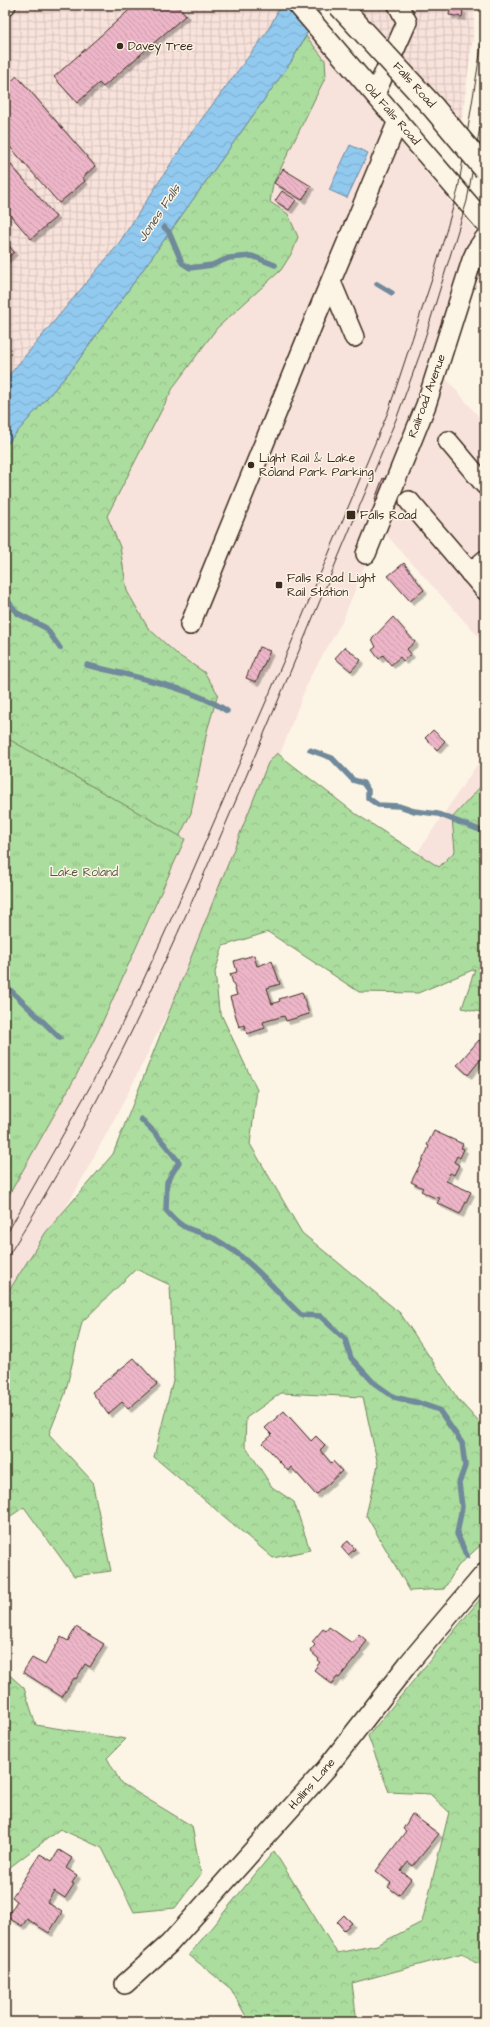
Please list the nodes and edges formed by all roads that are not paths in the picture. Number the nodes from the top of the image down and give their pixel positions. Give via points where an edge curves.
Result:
1 (298, 5) edge
2 (339, 5) edge
3 (398, 5) edge
4 (375, 94) junction
5 (398, 121) junction
6 (485, 169) edge
7 (485, 223) edge
8 (485, 238) edge
9 (331, 282) junction
10 (354, 337) dead end
11 (448, 441) dead end
12 (485, 485) edge
13 (409, 501) dead end
14 (366, 554) dead end
15 (485, 560) edge
16 (470, 573) junction
17 (485, 590) edge
18 (190, 625) dead end
19 (485, 1573) edge
20 (125, 1984) dead end

1 - 4 street, Old Falls Road
2 - 6 main road, Falls Road, bridge via 434,107
3 - 4 street via 407,22
4 - 5 street, Old Falls Road
5 - 7 street, Old Falls Road
5 - 9 street
8 - 14 street, Railroad Avenue via 472,260 426,405
9 - 10 street
9 - 18 street
11 - 12 street
13 - 16 street
15 - 16 street
16 - 17 street
19 - 20 street, Hollins Lane via 408,1664 326,1769 169,1944

